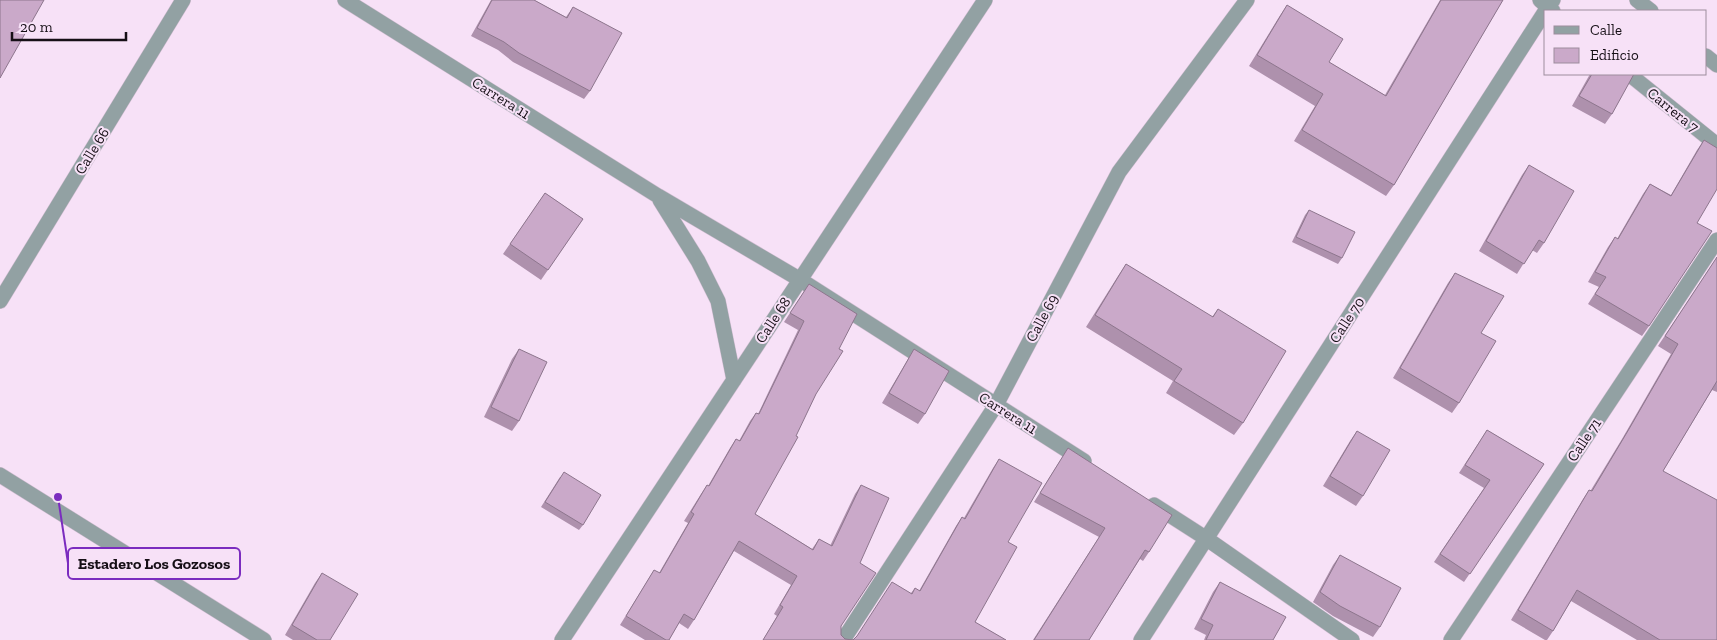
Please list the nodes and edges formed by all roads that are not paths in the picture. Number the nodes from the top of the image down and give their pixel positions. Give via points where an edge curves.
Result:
1 (183, 0) edge
2 (985, 0) edge
3 (1247, 0) edge
4 (1637, 0) edge
5 (351, 2) edge
6 (1649, 10) edge
7 (1544, 13) edge
8 (1707, 57) edge
9 (1717, 65) edge
10 (1631, 75) edge
11 (1717, 145) edge
12 (658, 196) junction
13 (1717, 240) edge
14 (799, 279) junction
15 (0, 301) edge
16 (734, 380) junction
17 (996, 405) junction
18 (1093, 467) edge
19 (0, 475) edge
20 (1142, 498) edge
21 (1207, 539) junction
22 (264, 640) edge
23 (562, 640) edge
24 (843, 640) edge
25 (1141, 640) edge
26 (1352, 640) edge
27 (1451, 640) edge

1 - 15 street, Calle 66
2 - 14 street, Calle 68
3 - 17 street, Calle 69 via 1119,172
4 - 6 street
5 - 12 street, Carrera 11
7 - 21 street, Calle 70
8 - 9 street
10 - 11 street, Carrera 7
12 - 14 street, Carrera 11
12 - 16 street, Carrera 11 via 718,301
13 - 27 street, Calle 71
14 - 16 street, Calle 68
14 - 17 street, Carrera 11
16 - 23 street, Calle 68
17 - 18 street, Carrera 11
17 - 24 street, Calle 69
19 - 22 street
20 - 21 street
21 - 25 street, Calle 70
21 - 26 street

